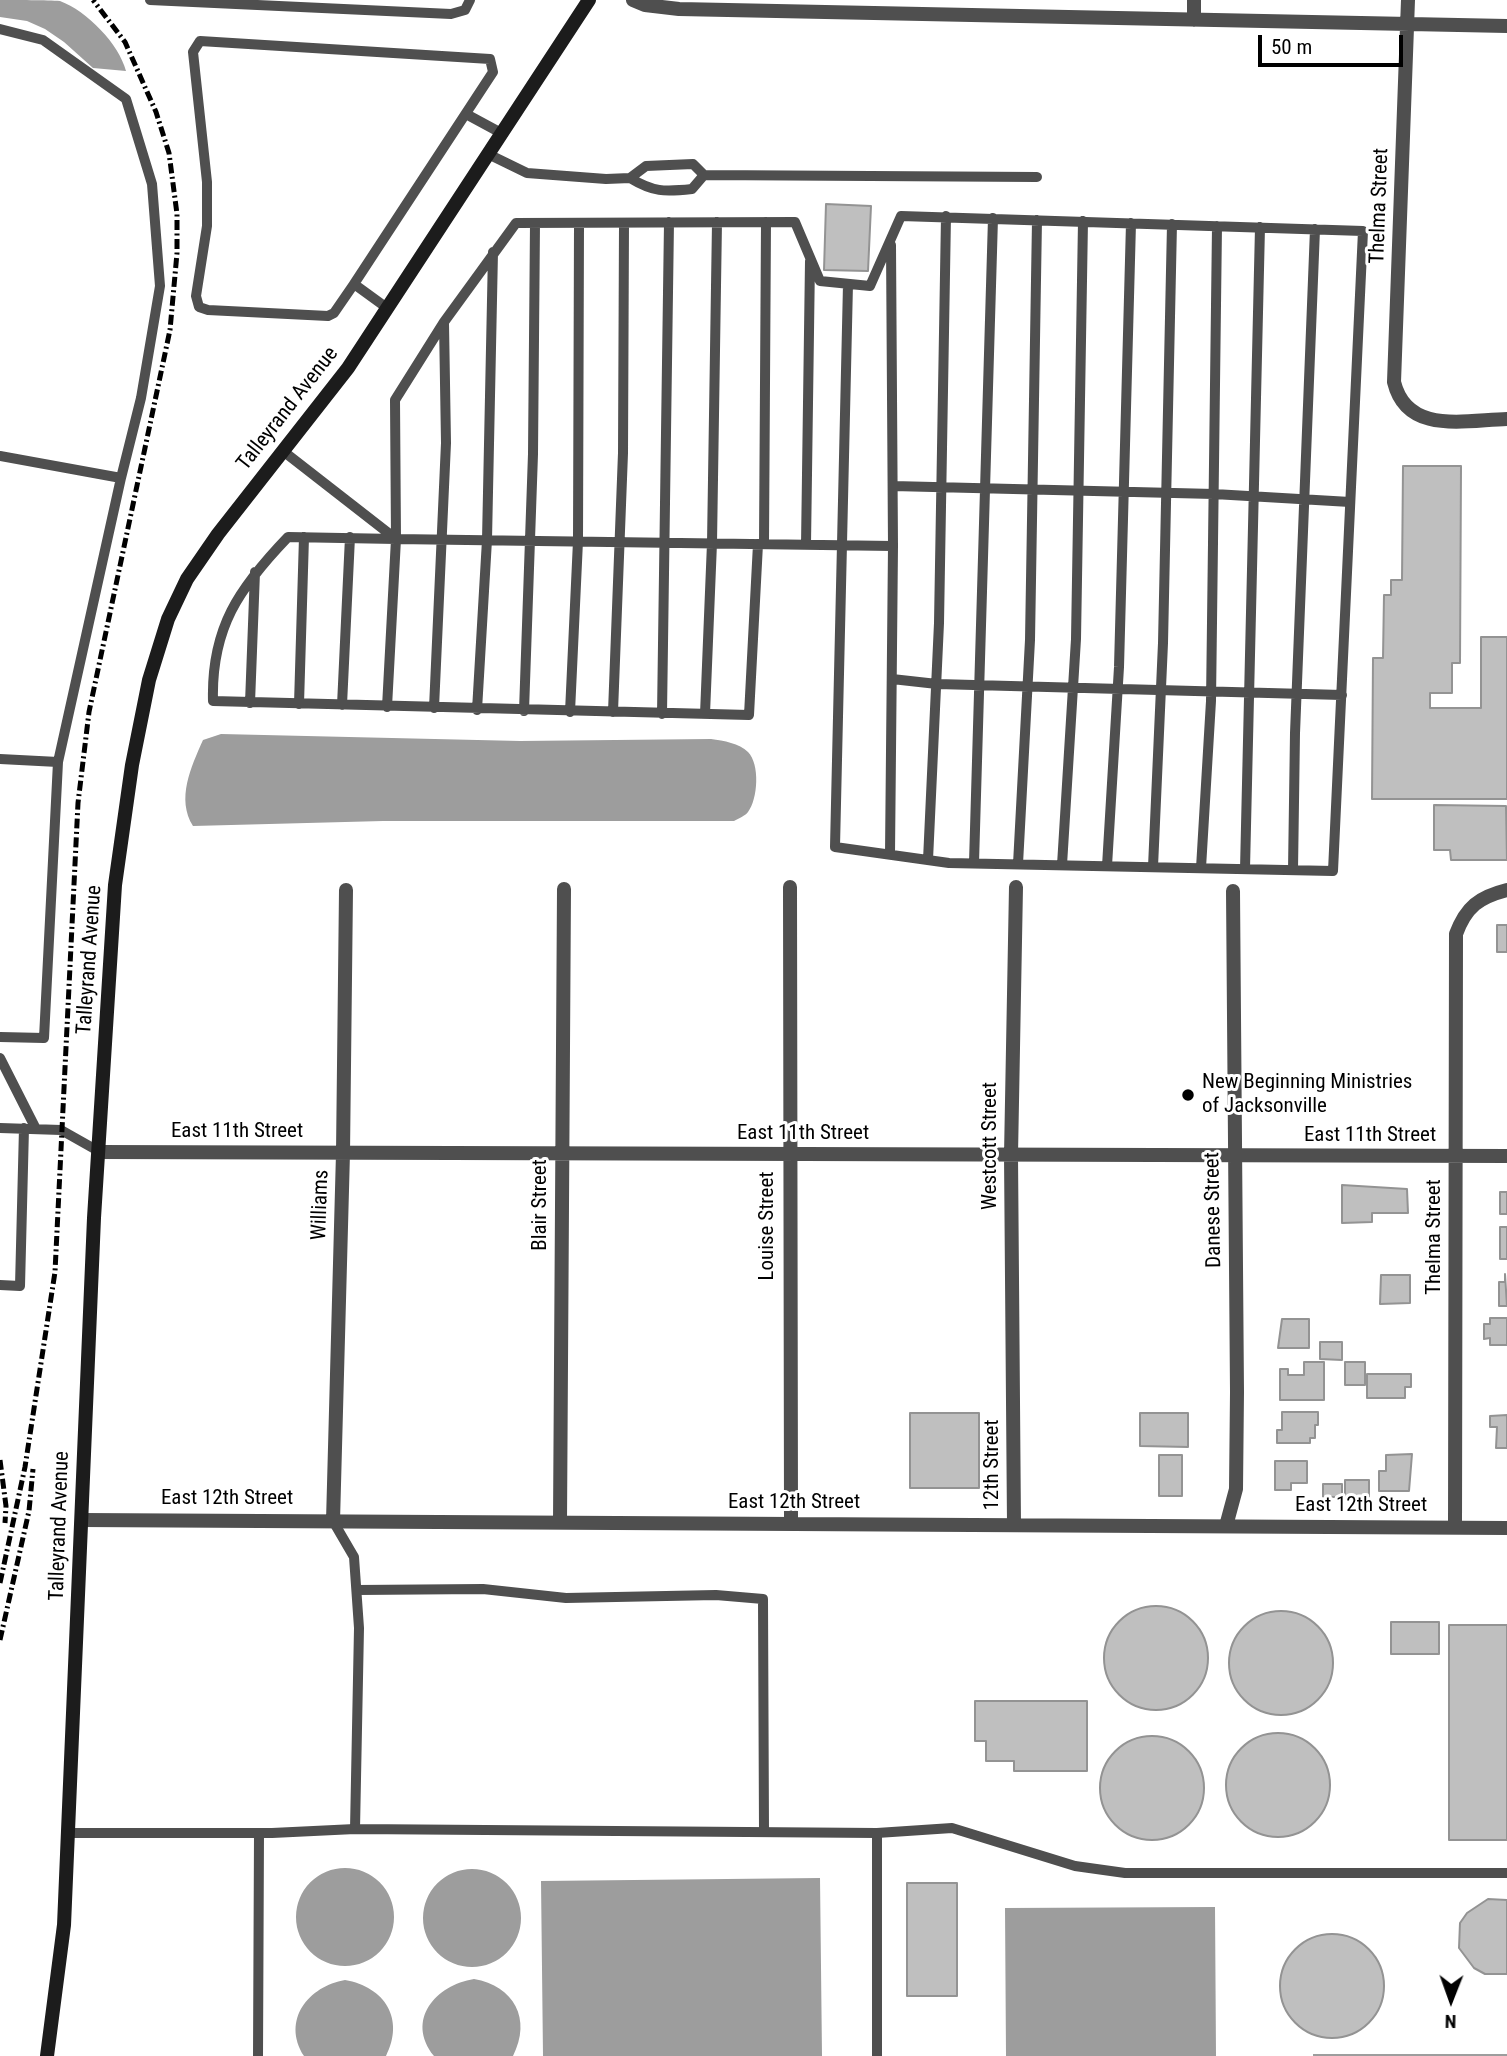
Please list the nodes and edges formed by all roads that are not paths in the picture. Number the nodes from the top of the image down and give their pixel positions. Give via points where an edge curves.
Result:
1 (150, 0) edge
2 (470, 0) edge
3 (589, 0) edge
4 (633, 0) edge
5 (979, 0) edge
6 (1194, 0) edge
7 (1408, 0) edge
8 (341, 4) edge
9 (979, 15) junction
10 (1194, 20) junction
11 (1408, 24) junction
12 (1507, 26) edge
13 (0, 29) edge
14 (466, 114) junction
15 (503, 134) junction
16 (488, 154) junction
17 (704, 174) junction
18 (1037, 177) dead end
19 (630, 178) junction
20 (946, 216) junction
21 (993, 218) junction
22 (1037, 219) junction
23 (1083, 221) junction
24 (669, 222) junction
25 (717, 222) junction
26 (766, 222) junction
27 (535, 223) junction
28 (579, 223) junction
29 (624, 223) junction
30 (1131, 223) junction
31 (1171, 224) junction
32 (1217, 226) junction
33 (1261, 227) junction
34 (1315, 229) junction
35 (891, 239) junction
36 (493, 252) junction
37 (810, 257) junction
38 (354, 284) junction
39 (848, 284) junction
40 (387, 308) junction
41 (444, 322) junction
42 (1507, 419) edge
43 (283, 450) junction
44 (0, 456) edge
45 (121, 478) junction
46 (893, 486) junction
47 (942, 488) junction
48 (986, 488) junction
49 (1032, 490) junction
50 (1079, 491) junction
51 (1124, 492) junction
52 (1166, 494) junction
53 (1214, 494) junction
54 (1255, 497) junction
55 (1304, 500) junction
56 (1350, 502) junction
57 (304, 537) junction
58 (350, 537) junction
59 (441, 538) junction
60 (396, 539) junction
61 (487, 540) junction
62 (530, 541) junction
63 (578, 541) junction
64 (619, 542) junction
65 (666, 543) junction
66 (712, 543) junction
67 (761, 544) junction
68 (806, 545) junction
69 (842, 546) junction
70 (893, 546) junction
71 (255, 572) junction
72 (892, 679) junction
73 (937, 684) junction
74 (1028, 684) junction
75 (981, 685) junction
76 (1073, 688) junction
77 (1161, 688) junction
78 (1118, 689) junction
79 (1211, 692) junction
80 (1250, 693) junction
81 (1296, 694) junction
82 (1342, 695) junction
83 (250, 702) junction
84 (299, 704) junction
85 (342, 705) junction
86 (387, 707) junction
87 (434, 708) junction
88 (477, 710) junction
89 (524, 711) junction
90 (570, 712) junction
91 (613, 712) junction
92 (662, 714) junction
93 (705, 714) junction
94 (0, 759) edge
95 (58, 762) junction
96 (890, 854) junction
97 (928, 860) junction
98 (974, 863) junction
99 (1018, 864) junction
100 (1062, 865) junction
101 (1107, 866) junction
102 (1153, 867) junction
103 (1201, 868) junction
104 (1245, 869) junction
105 (1293, 870) junction
106 (790, 887) dead end
107 (1016, 887) dead end
108 (564, 889) dead end
109 (346, 890) dead end
110 (1507, 890) edge
111 (1233, 891) dead end
112 (0, 1037) edge
113 (1, 1058) edge
114 (0, 1128) edge
115 (24, 1128) junction
116 (36, 1129) junction
117 (100, 1152) junction
118 (343, 1153) junction
119 (562, 1154) junction
120 (789, 1155) junction
121 (1011, 1155) junction
122 (1507, 1156) edge
123 (1234, 1157) junction
124 (1456, 1157) junction
125 (0, 1285) edge
126 (1014, 1406) joint
127 (82, 1520) junction
128 (333, 1521) junction
129 (560, 1522) junction
130 (791, 1524) junction
131 (1014, 1525) junction
132 (1226, 1526) junction
133 (1455, 1527) junction
134 (1507, 1528) edge
135 (356, 1590) junction
136 (355, 1829) junction
137 (259, 1832) junction
138 (764, 1832) junction
139 (68, 1833) junction
140 (877, 1833) junction
141 (1507, 1873) edge
142 (47, 2056) edge
143 (258, 2056) edge
144 (877, 2056) edge

1 - 8 lane
2 - 8 lane via 465,10 451,14
3 - 15 street, Talleyrand Avenue
4 - 9 street via 679,9
5 - 9 street
6 - 10 street
7 - 11 street, Thelma Street
9 - 10 street
10 - 11 street
11 - 12 street
11 - 42 street, Thelma Street via 1394,382 1398,398 1407,410 1438,421
13 - 45 lane via 43,40 126,99 152,184 160,286 141,398
14 - 15 lane
14 - 38 lane
14 - 38 lane via 493,72 490,59 200,41 195,45 196,98 207,182 207,226 196,296 199,307 328,316
15 - 16 street, Talleyrand Avenue
16 - 19 lane via 527,173
16 - 40 street, Talleyrand Avenue
17 - 18 lane
17 - 19 lane via 693,164 681,164 646,166
17 - 19 lane via 692,189 671,191 650,190
20 - 21 lane
20 - 35 lane via 901,216
20 - 47 lane
21 - 22 lane
21 - 48 lane
22 - 23 lane
22 - 49 lane
23 - 30 lane
23 - 50 lane
24 - 25 lane
24 - 29 lane
24 - 65 lane
25 - 26 lane
25 - 66 lane
26 - 37 lane via 795,222
26 - 67 lane
27 - 28 lane
27 - 36 lane via 516,223
27 - 62 lane
28 - 29 lane
28 - 63 lane
29 - 64 lane
30 - 31 lane
30 - 51 lane
31 - 32 lane
31 - 52 lane
32 - 33 lane
32 - 53 lane
33 - 34 lane
33 - 54 lane
34 - 55 lane
34 - 56 lane via 1363,231
35 - 39 lane via 870,286
35 - 46 lane
36 - 41 lane
36 - 61 lane
37 - 39 lane via 820,281
37 - 68 lane
38 - 40 lane
39 - 69 lane
40 - 43 street, Talleyrand Avenue via 348,368
41 - 59 lane via 446,443
41 - 60 lane via 395,400
43 - 60 lane
43 - 117 street, Talleyrand Avenue via 187,579 168,618 149,680 116,885
44 - 45 lane
45 - 95 lane
46 - 47 lane
46 - 70 lane
47 - 48 lane
47 - 73 lane
48 - 49 lane
48 - 75 lane
49 - 50 lane
49 - 74 lane
50 - 51 lane
50 - 76 lane
51 - 52 lane
51 - 78 lane
52 - 53 lane
52 - 77 lane
53 - 54 lane
53 - 79 lane
54 - 55 lane
54 - 80 lane
55 - 56 lane
55 - 81 lane
56 - 82 lane
57 - 58 lane
57 - 71 lane via 288,537
57 - 84 lane
58 - 60 lane
58 - 85 lane
59 - 60 lane
59 - 61 lane
59 - 87 lane
60 - 86 lane
61 - 62 lane
61 - 88 lane
62 - 63 lane
62 - 89 lane
63 - 64 lane
63 - 90 lane
64 - 65 lane
64 - 91 lane
65 - 66 lane
65 - 92 lane
66 - 67 lane
66 - 93 lane
67 - 68 lane
67 - 93 lane via 749,715
68 - 69 lane
69 - 70 lane
69 - 96 lane via 835,848
70 - 72 lane
71 - 83 lane
71 - 83 lane via 221,630 212,672 212,701
72 - 73 lane
72 - 96 lane
73 - 75 lane
73 - 97 lane
74 - 75 lane
74 - 76 lane
74 - 99 lane
75 - 98 lane
76 - 78 lane
76 - 100 lane
77 - 78 lane
77 - 79 lane
77 - 102 lane
78 - 101 lane
79 - 80 lane
79 - 103 lane
80 - 81 lane
80 - 104 lane
81 - 82 lane
81 - 105 lane
82 - 105 lane via 1333,871
83 - 84 lane
84 - 85 lane
85 - 86 lane
86 - 87 lane
87 - 88 lane
88 - 89 lane
89 - 90 lane
90 - 91 lane
91 - 92 lane
92 - 93 lane
94 - 95 lane
95 - 112 lane via 44,1038
96 - 97 lane
97 - 98 lane
98 - 99 lane
99 - 100 lane
100 - 101 lane
101 - 102 lane
102 - 103 lane
103 - 104 lane
104 - 105 lane
106 - 120 street, Louise Street
107 - 121 street, Westcott Street
108 - 119 street, Blair Street
109 - 118 street, Williams
110 - 124 street, Thelma Street via 1476,901 1462,916 1456,934
111 - 123 street, Danese Street
113 - 116 lane
114 - 115 lane
115 - 116 lane
115 - 125 lane via 20,1286
116 - 117 lane via 61,1130
117 - 118 street, East 11th Street
117 - 127 street, Talleyrand Avenue
118 - 119 street, East 11th Street
118 - 128 street, Williams
119 - 120 street, East 11th Street
119 - 129 street, Blair Street
120 - 121 street, East 11th Street
120 - 130 street, Louise Street
121 - 123 street, East 11th Street
121 - 126 street, Westcott Street
122 - 124 street, East 11th Street
123 - 124 street, East 11th Street
123 - 132 street, Danese Street via 1236,1489
124 - 133 street, Thelma Street
126 - 131 street, 12th Street
127 - 128 street, East 12th Street
127 - 139 street, Talleyrand Avenue
128 - 129 street, East 12th Street
128 - 135 lane via 354,1557
129 - 130 street, East 12th Street
130 - 131 street, East 12th Street
131 - 132 street, East 12th Street
132 - 133 street, East 12th Street
133 - 134 street, East 12th Street
135 - 136 lane
135 - 138 lane via 484,1589 566,1598 716,1595 763,1599
136 - 137 lane
136 - 138 lane
137 - 139 lane
137 - 143 lane
138 - 140 lane
139 - 142 street, Talleyrand Avenue via 64,1925
140 - 141 lane via 952,1828 1075,1866 1125,1873
140 - 144 lane

